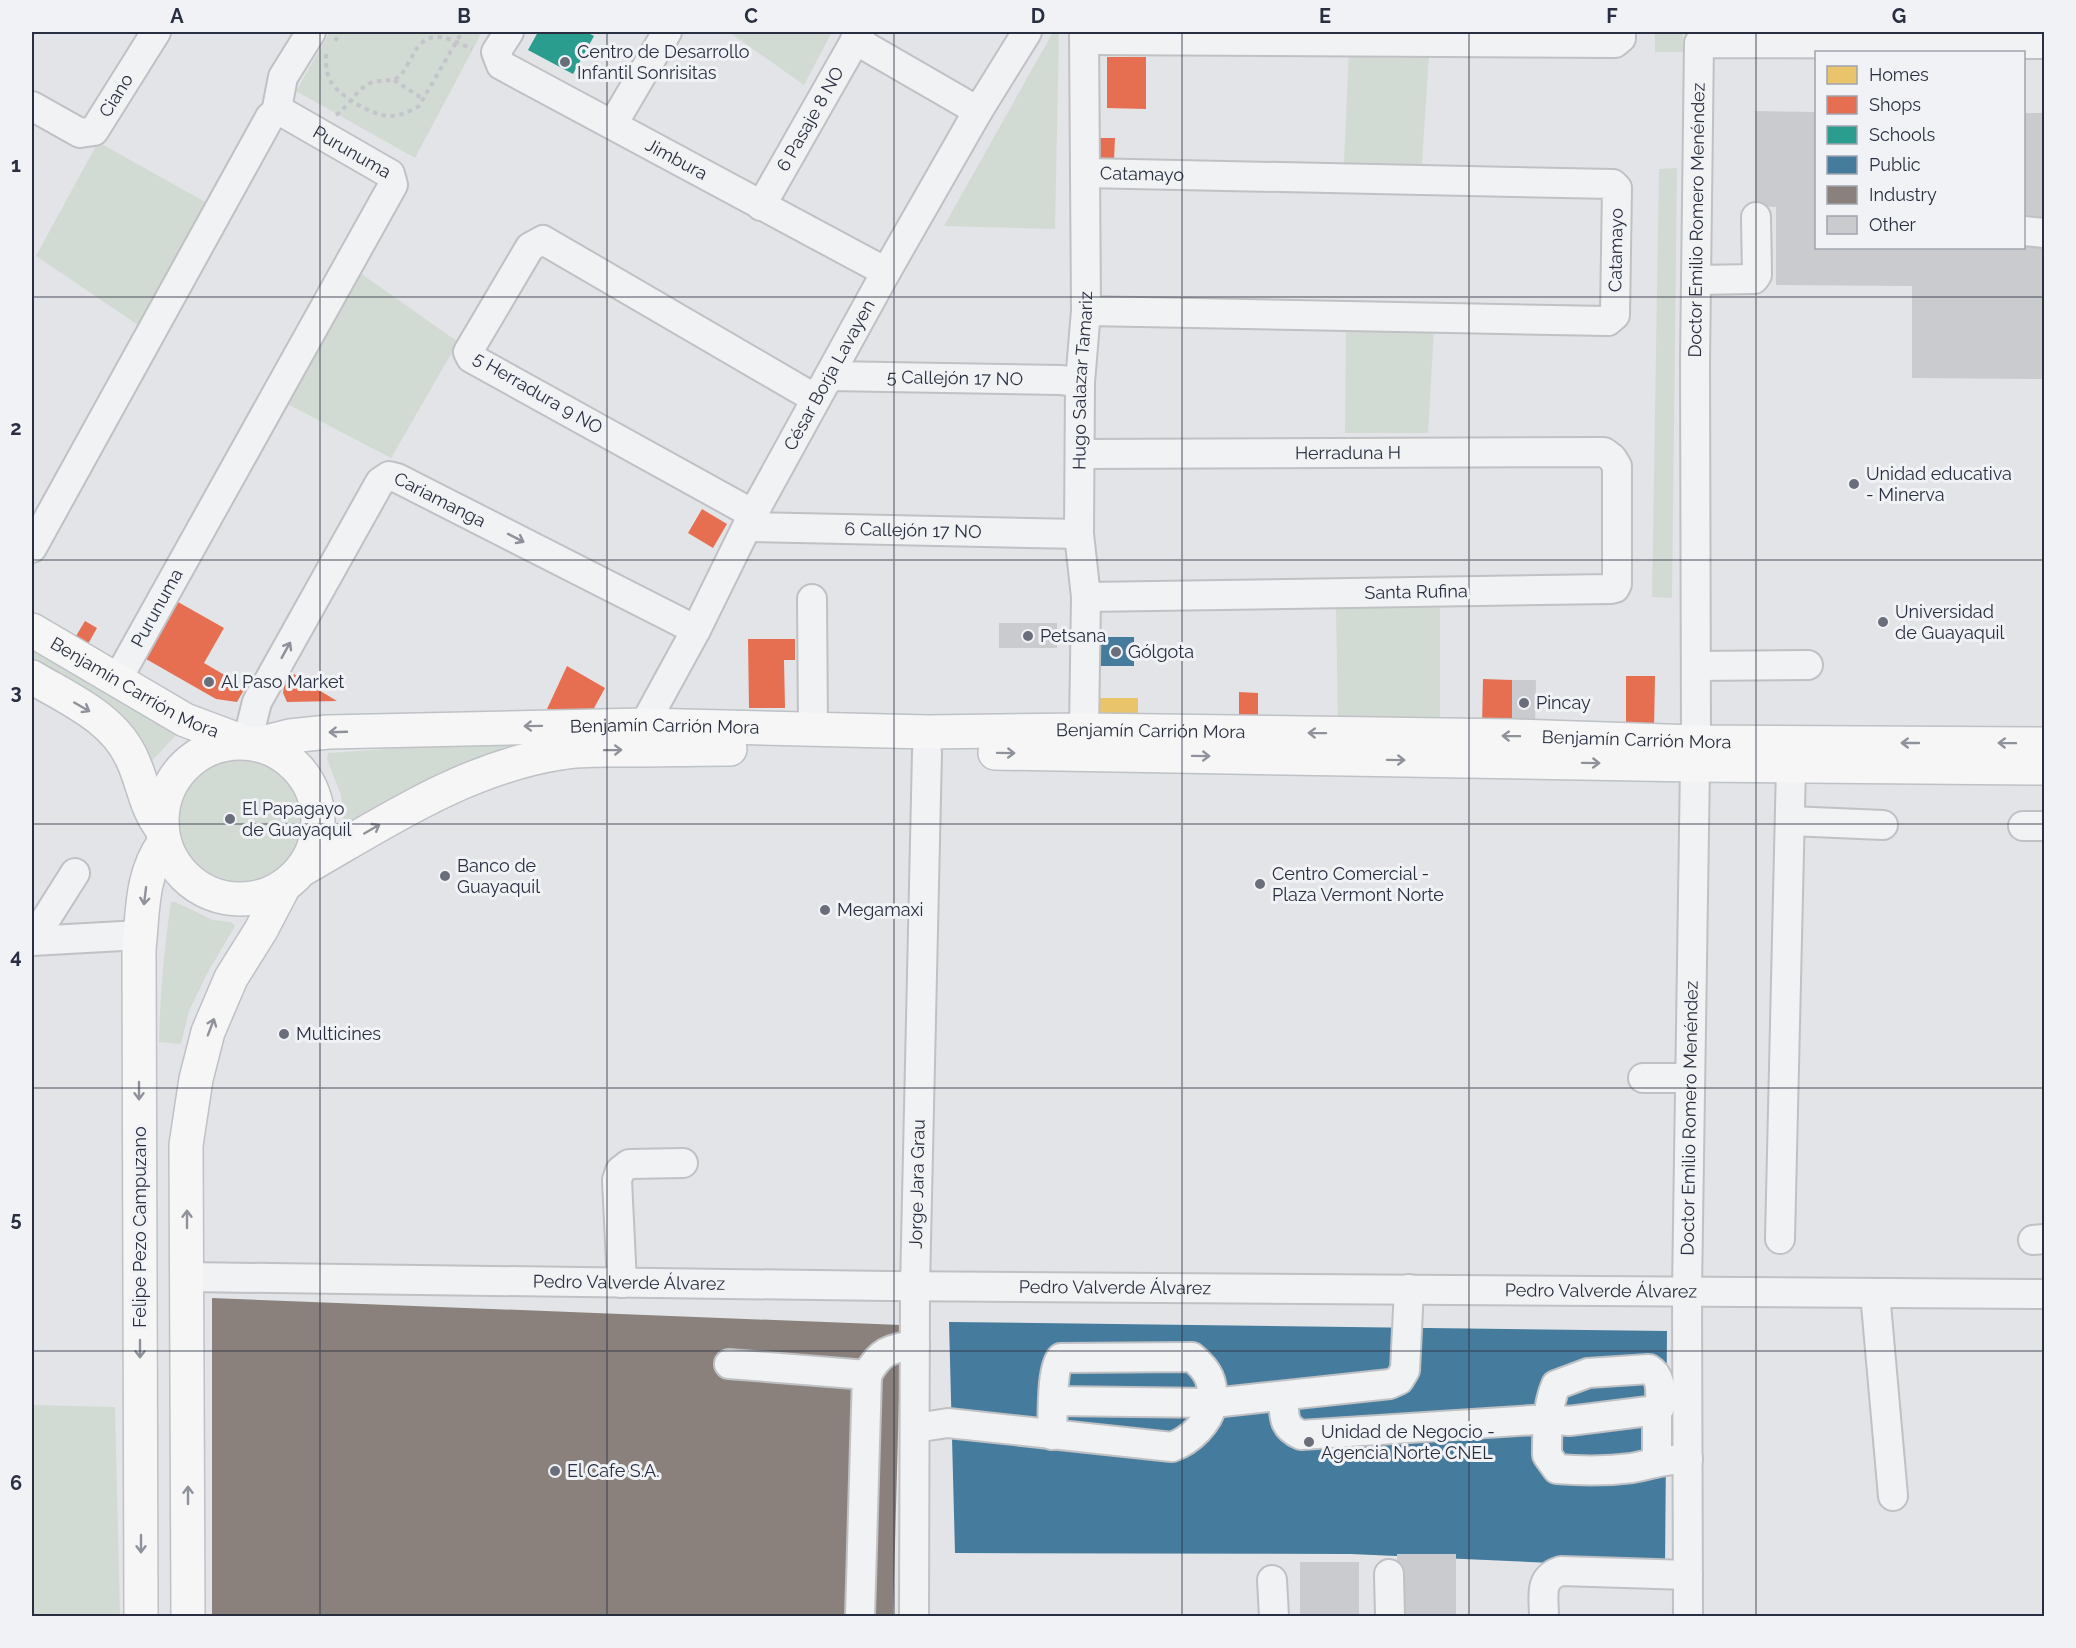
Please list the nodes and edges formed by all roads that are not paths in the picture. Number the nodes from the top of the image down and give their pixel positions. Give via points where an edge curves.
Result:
1 (156, 32) edge
2 (509, 32) edge
3 (667, 32) edge
4 (1027, 32) edge
5 (1622, 32) edge
6 (858, 36) edge
7 (1084, 36) edge
8 (318, 43) edge
9 (2044, 44) edge
10 (32, 106) edge
11 (978, 111) junction
12 (276, 113) junction
13 (613, 124) junction
14 (1085, 173) junction
15 (761, 206) junction
16 (1756, 217) dead end
17 (2025, 231) edge
18 (2044, 233) edge
19 (886, 272) junction
20 (1696, 280) junction
21 (1086, 311) junction
22 (1080, 382) junction
23 (823, 388) junction
24 (1081, 454) junction
25 (1612, 458) joint
26 (750, 521) junction
27 (1079, 534) junction
28 (32, 548) edge
29 (1086, 597) junction
30 (812, 599) dead end
31 (32, 630) edge
32 (696, 630) junction
33 (1808, 665) dead end
34 (1696, 666) junction
35 (32, 677) edge
36 (117, 680) junction
37 (644, 725) junction
38 (813, 729) junction
39 (1084, 730) junction
40 (250, 742) junction
41 (2044, 744) edge
42 (927, 752) junction
43 (1695, 754) junction
44 (1791, 766) junction
45 (2044, 768) edge
46 (1790, 821) junction
47 (1883, 825) dead end
48 (163, 836) junction
49 (75, 873) dead end
50 (293, 878) junction
51 (32, 941) edge
52 (140, 942) junction
53 (32, 955) edge
54 (1643, 1078) dead end
55 (1690, 1078) junction
56 (683, 1163) dead end
57 (1780, 1239) dead end
58 (187, 1277) junction
59 (622, 1283) junction
60 (915, 1286) junction
61 (1409, 1289) junction
62 (1688, 1290) junction
63 (1875, 1293) junction
64 (2044, 1294) edge
65 (915, 1345) junction
66 (729, 1364) dead end
67 (867, 1375) junction
68 (1283, 1396) junction
69 (1054, 1401) junction
70 (1213, 1403) junction
71 (1657, 1410) junction
72 (1550, 1419) junction
73 (915, 1428) junction
74 (1052, 1435) junction
75 (1688, 1460) junction
76 (1657, 1462) junction
77 (1893, 1496) dead end
78 (1389, 1574) dead end
79 (1688, 1575) junction
80 (1272, 1580) dead end
81 (141, 1617) edge
82 (188, 1617) edge
83 (860, 1617) edge
84 (914, 1617) edge
85 (1274, 1617) edge
86 (1390, 1617) edge
87 (1544, 1617) edge
88 (1688, 1617) edge

1 - 10 street, Ciano via 94,131 80,133
2 - 13 street, Jimbura via 496,52 501,65
3 - 13 street
4 - 11 street, César Borja Lavayen
5 - 7 street via 1615,43
6 - 11 street
6 - 15 street, 6 Pasaje 8 NO
7 - 14 street, Hugo Salazar Tamariz
8 - 12 street via 283,77
9 - 20 street, Doctor Emilio Romero Menéndez via 1699,43
11 - 19 street, César Borja Lavayen
12 - 28 street via 270,117
12 - 36 street, Purunuma via 284,113 390,174 393,185
13 - 15 street, Jimbura
14 - 21 street, Hugo Salazar Tamariz
14 - 21 street, Catamayo via 1613,184 1617,188 1615,315 1608,321
15 - 19 street, Jimbura
16 - 20 street via 1754,279
17 - 18 street
19 - 23 street, César Borja Lavayen
20 - 34 street, Doctor Emilio Romero Menéndez
21 - 22 street, Hugo Salazar Tamariz
22 - 23 street, 5 Callejón 17 NO
22 - 24 street, Hugo Salazar Tamariz
23 - 26 street, César Borja Lavayen
23 - 26 street, 5 Herradura 9 NO via 543,240 530,247 468,352 471,358
24 - 25 street, Herraduna H via 1604,452
24 - 27 street, Hugo Salazar Tamariz
25 - 29 street, Santa Rufina via 1617,466 1617,584 1611,590
26 - 27 street, 6 Callejón 17 NO
26 - 32 street, César Borja Lavayen
27 - 29 street, Hugo Salazar Tamariz
29 - 39 street, Hugo Salazar Tamariz
30 - 38 street
31 - 36 main road, Benjamín Carrión Mora
32 - 37 street, César Borja Lavayen
40 -> 32 street, Cariamanga via 257,702 380,482 389,476
33 - 34 street
34 - 43 street, Doctor Emilio Romero Menéndez
35 -> 48 main road via 97,715 114,730 128,748 146,803
36 - 40 main road, Benjamín Carrión Mora via 185,720
37 - 38 main road, Benjamín Carrión Mora
37 -> 40 main road, Benjamín Carrión Mora via 328,732
38 - 39 main road, Benjamín Carrión Mora
43 -> 39 main road, Benjamín Carrión Mora via 1514,736
40 - 48 main road via 219,744 182,767 169,785 162,806
40 - 50 main road via 282,754 301,771 314,794 319,820 315,846
41 -> 43 main road, Benjamín Carrión Mora
42 -> 43 main road, Benjamín Carrión Mora
50 -> 42 main road, Benjamín Carrión Mora via 451,787 494,770 562,752
42 - 60 street, Jorge Jara Grau
43 - 44 main road, Benjamín Carrión Mora
43 - 55 street, Doctor Emilio Romero Menéndez
44 - 45 main road, Benjamín Carrión Mora
44 - 46 street
46 - 47 street
46 - 57 street
48 - 50 main road via 175,865 192,883 213,895 237,900 262,897
48 -> 52 main road, Felipe Pezo Campuzano via 148,872
49 - 51 street
58 -> 50 main road via 186,1145 208,1032 231,978
51 - 52 street
52 - 53 street
52 -> 81 main road, Felipe Pezo Campuzano
54 - 55 street
55 - 62 street, Doctor Emilio Romero Menéndez
56 - 59 street via 629,1164 620,1171 617,1180
58 - 59 street, Pedro Valverde Álvarez
82 -> 58 main road
59 - 60 street, Pedro Valverde Álvarez
60 - 61 street, Pedro Valverde Álvarez
60 - 65 street, Jorge Jara Grau
61 - 62 street, Pedro Valverde Álvarez
61 - 68 street via 1405,1370 1399,1380
62 - 63 street, Pedro Valverde Álvarez
62 - 75 street, Doctor Emilio Romero Menéndez
63 - 64 street, Pedro Valverde Álvarez
63 - 77 street
65 - 67 street via 890,1349 876,1359
65 - 73 street, Jorge Jara Grau
66 - 67 street
67 - 83 street
68 - 70 street
68 - 72 street via 1287,1426 1300,1435
69 - 70 street
69 - 70 street via 1055,1371 1061,1358 1192,1357 1211,1380
69 - 74 street
70 - 74 street via 1210,1416 1191,1437 1172,1447
71 - 72 street via 1569,1421
71 - 72 street via 1660,1389 1656,1373 1643,1368 1618,1370 1588,1373 1556,1385 1549,1400
71 - 76 street
72 - 76 street via 1547,1455 1557,1470 1632,1468
73 - 74 street via 948,1423
73 - 84 street, Jorge Jara Grau
75 - 76 street
75 - 79 street, Doctor Emilio Romero Menéndez
78 - 86 street
79 - 87 street via 1561,1571 1552,1574 1544,1584
79 - 88 street, Doctor Emilio Romero Menéndez
80 - 85 street

